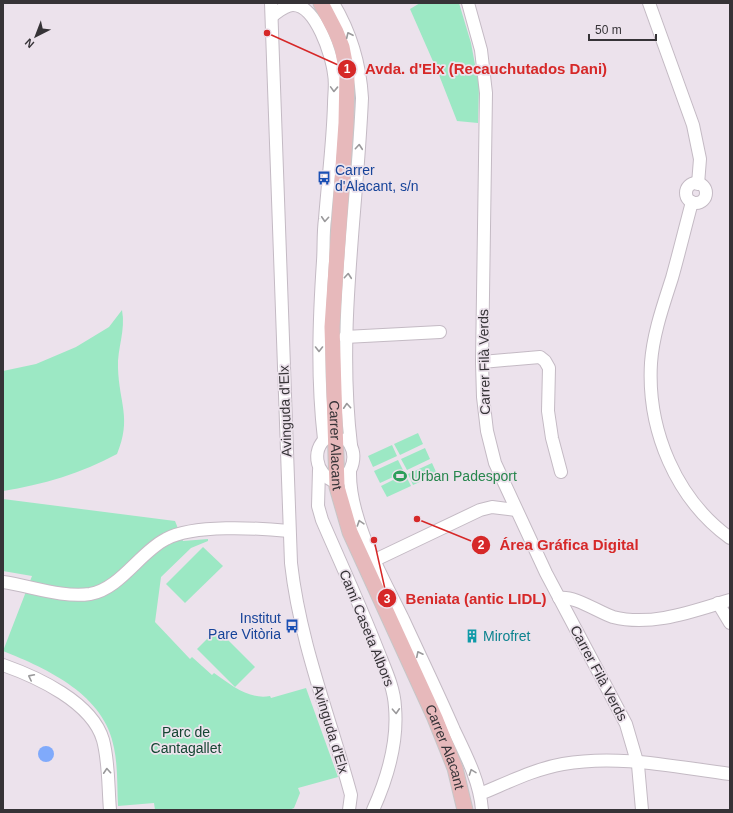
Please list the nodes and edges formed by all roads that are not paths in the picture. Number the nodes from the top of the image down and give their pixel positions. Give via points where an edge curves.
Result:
1 (271, 3) edge
2 (321, 3) edge
3 (333, 3) edge
4 (468, 3) edge
5 (649, 3) edge
6 (272, 16) junction
7 (344, 55) junction
8 (359, 68) junction
9 (334, 73) junction
10 (440, 332) dead end
11 (345, 337) junction
12 (482, 362) junction
13 (338, 439) junction
14 (561, 472) dead end
15 (336, 476) junction
16 (516, 510) junction
17 (289, 531) junction
18 (730, 538) edge
19 (375, 560) junction
20 (3, 582) edge
21 (559, 598) junction
22 (730, 600) edge
23 (718, 603) junction
24 (730, 624) edge
25 (3, 665) edge
26 (637, 762) junction
27 (730, 774) edge
28 (480, 794) junction
29 (110, 810) edge
30 (349, 810) edge
31 (373, 810) edge
32 (466, 810) edge
33 (482, 810) edge
34 (642, 810) edge

1 - 6 street, Avinguda d'Elx
2 - 7 main road, Carrer Alacant
8 -> 3 street, Carrer Alacant via 353,44
4 - 12 street, Carrer Filà Verds via 481,50 486,93
5 - 18 street via 693,125 700,159 698,184 705,190 705,197 698,203 692,202 656,334 651,363 652,396 657,428 676,476 701,512
6 - 9 street, Carrer Alacant via 294,5 309,12 328,51
6 - 17 street, Avinguda d'Elx
7 - 8 street, Carrer Alacant
7 - 9 street, Carrer Alacant
7 - 13 main road, Carrer Alacant via 347,98 333,303 334,418
11 -> 8 street, Carrer Alacant via 362,98
9 -> 13 street, Carrer Alacant via 334,114 319,310 320,406
10 - 11 street
13 -> 11 street, Carrer Alacant via 346,408
12 - 14 street via 540,357 545,361 549,368 548,411
12 - 16 street, Carrer Filà Verds via 487,431 495,463
13 - 15 main road, Carrer Alacant
13 - 15 street via 318,451
19 -> 15 street, Carrer Alacant via 360,524 350,484
15 -> 31 street, Camí Caseta Albors via 318,506 371,633 395,701 396,724 393,744 386,775
15 - 32 main road, Carrer Alacant via 339,500 350,532 446,744 460,783
16 - 19 street via 492,507 480,510
16 - 21 street, Carrer Filà Verds
17 - 20 street via 253,529 183,532 162,541 123,575 92,594 63,593
17 - 30 street, Avinguda d'Elx via 298,610 309,656 351,795
28 -> 19 street, Carrer Alacant via 460,742
21 - 23 street via 569,598 613,616 638,621 667,617
21 - 26 street, Carrer Filà Verds via 626,724
22 - 23 street
23 - 24 street
29 -> 25 street via 104,747 91,719 78,705 59,692
26 - 27 street
26 - 28 street via 616,760 563,764 536,771
26 - 34 street, Carrer Filà Verds
28 - 33 street, Carrer Alacant

